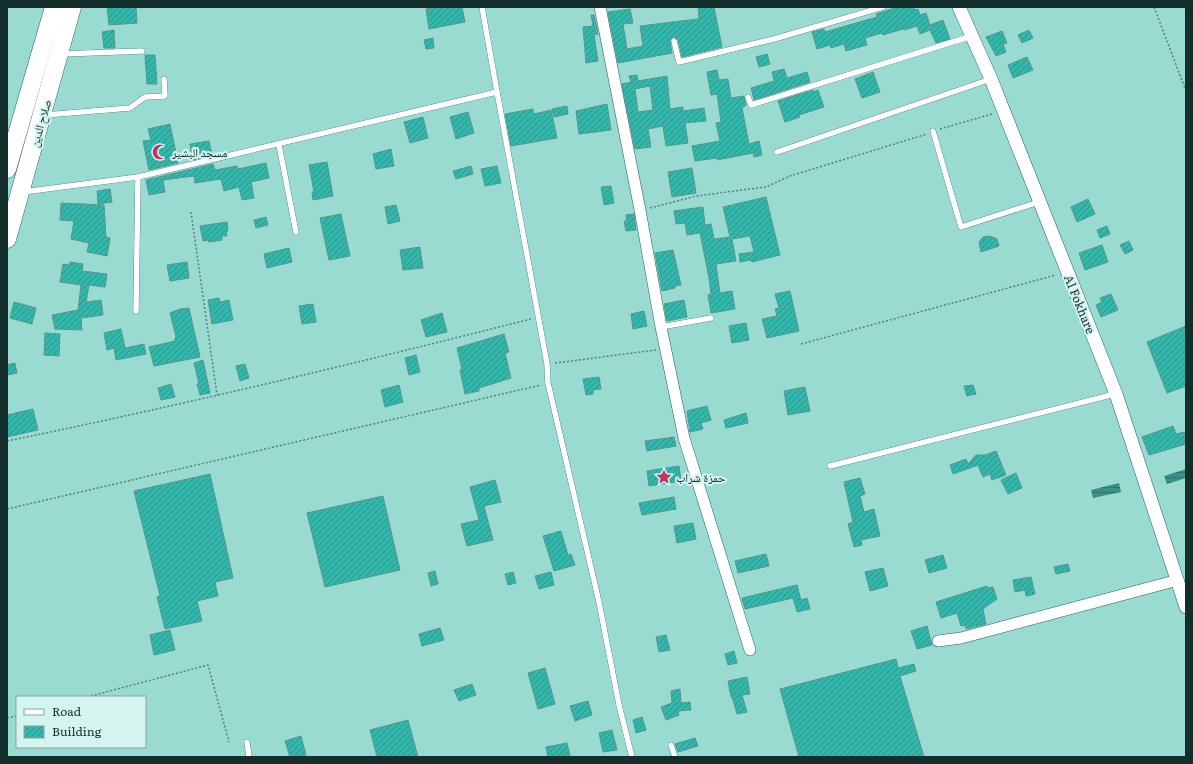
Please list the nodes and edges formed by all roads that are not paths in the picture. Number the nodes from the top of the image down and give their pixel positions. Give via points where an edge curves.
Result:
1 (54, 7) edge
2 (72, 7) edge
3 (482, 7) edge
4 (600, 7) edge
5 (883, 7) edge
6 (959, 7) edge
7 (972, 36) junction
8 (674, 41) dead end
9 (142, 51) dead end
10 (60, 54) junction
11 (164, 79) dead end
12 (991, 79) junction
13 (497, 92) junction
14 (748, 97) dead end
15 (42, 116) junction
16 (933, 132) road end
17 (279, 145) junction
18 (777, 152) dead end
19 (7, 169) edge
20 (138, 177) junction
21 (21, 193) junction
22 (1039, 202) junction
23 (296, 232) dead end
24 (7, 239) edge
25 (136, 311) dead end
26 (711, 318) dead end
27 (661, 327) junction
28 (1116, 394) junction
29 (830, 466) dead end
30 (1178, 580) junction
31 (1186, 607) edge
32 (938, 641) dead end
33 (750, 650) dead end
34 (247, 742) dead end
35 (671, 745) dead end
36 (249, 757) edge
37 (632, 757) edge
38 (675, 757) edge

1 - 19 highway, صلاح الدين via 15,134
2 - 10 highway, صلاح الدين
3 - 13 lane
4 - 27 street
5 - 8 lane via 774,39 679,62
6 - 7 street, Al Fokhare
7 - 12 street, Al Fokhare
7 - 14 lane via 751,105
9 - 10 lane
10 - 15 highway, صلاح الدين
11 - 15 lane via 165,96 145,97 130,108
12 - 18 lane
12 - 22 street, Al Fokhare
13 - 17 lane
13 - 37 lane via 547,364 548,383
15 - 21 highway, صلاح الدين
16 - 22 lane via 961,227
17 - 20 lane
17 - 23 lane
20 - 21 lane
20 - 25 lane
21 - 24 highway, صلاح الدين
22 - 28 street, Al Fokhare
26 - 27 lane
27 - 33 street via 684,438
28 - 29 lane
28 - 30 street, Al Fokhare
30 - 31 street, Al Fokhare
30 - 32 street via 960,638
34 - 36 lane
35 - 38 lane

